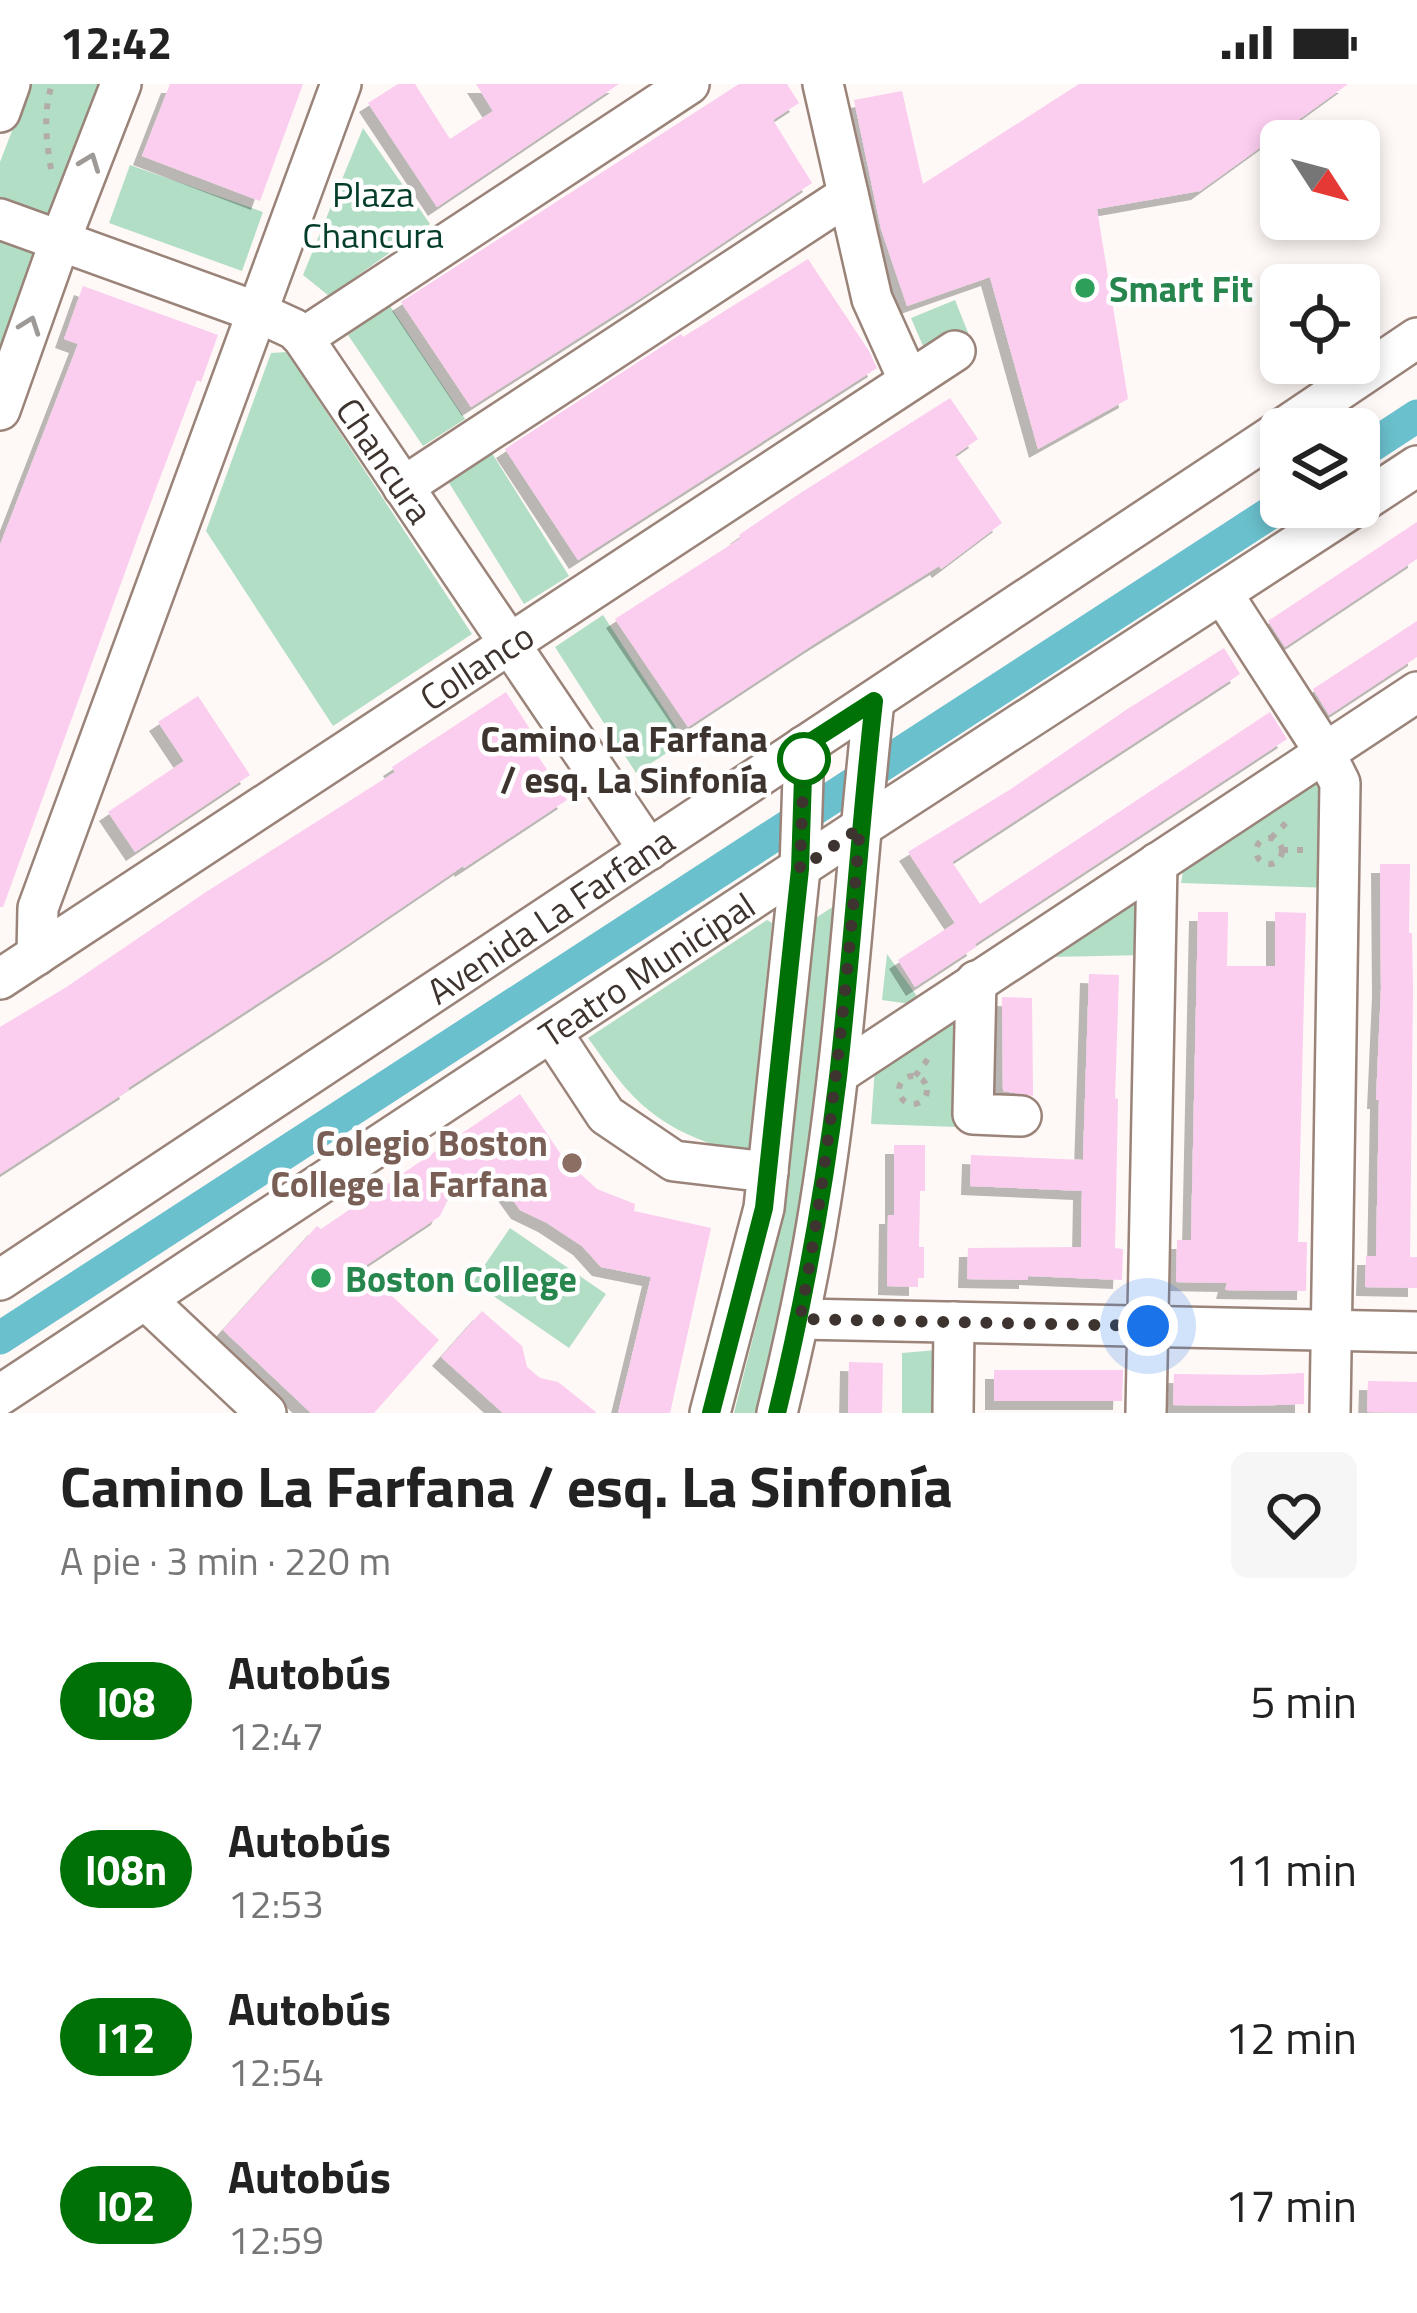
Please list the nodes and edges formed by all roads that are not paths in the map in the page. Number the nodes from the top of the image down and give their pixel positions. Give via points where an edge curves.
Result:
1 (10, 84) edge
2 (121, 84) edge
3 (341, 84) edge
4 (689, 84) edge
5 (823, 84) edge
6 (0, 112) edge
7 (848, 196) junction
8 (0, 219) edge
9 (66, 226) junction
10 (256, 312) junction
11 (303, 338) junction
12 (1417, 338) edge
13 (955, 352) dead end
14 (909, 381) junction
15 (1312, 408) edge
16 (0, 410) edge
17 (1260, 444) edge
18 (1417, 466) edge
19 (403, 487) junction
20 (1380, 490) edge
21 (1321, 528) edge
22 (1222, 593) junction
23 (509, 644) junction
24 (1417, 692) edge
25 (872, 717) junction
26 (1324, 751) junction
27 (804, 754) junction
28 (861, 818) junction
29 (649, 850) junction
30 (801, 854) junction
31 (1156, 863) junction
32 (37, 956) junction
33 (0, 979) edge
34 (976, 982) junction
35 (552, 1033) junction
36 (838, 1074) junction
37 (1021, 1116) dead end
38 (768, 1172) junction
39 (0, 1280) edge
40 (146, 1300) junction
41 (800, 1319) junction
42 (954, 1322) junction
43 (1148, 1326) junction
44 (1331, 1330) junction
45 (1417, 1332) edge
46 (0, 1395) edge
47 (266, 1413) edge
48 (710, 1413) edge
49 (777, 1413) edge
50 (953, 1413) edge
51 (1146, 1413) edge
52 (1330, 1413) edge

1 - 6 street
9 -> 2 street
3 - 10 street
4 - 11 street
5 - 7 street
7 - 14 street via 872,299
7 - 19 street
8 - 9 street, Chancura
9 - 10 street, Chancura
16 -> 9 street
10 - 11 street, Chancura
10 - 32 street via 38,908
11 - 19 street, Chancura
12 - 15 street, Avenida La Farfana
13 - 14 street, Collanco
14 - 23 street, Collanco
17 - 25 street, Avenida La Farfana
18 - 20 street, Teatro Municipal
19 - 23 street, Chancura
21 - 22 street, Teatro Municipal
22 - 26 street
22 - 28 street, Teatro Municipal
23 - 29 street, Chancura
23 - 32 street, Collanco
24 - 26 street
25 - 27 street, Avenida La Farfana
25 - 28 street
26 - 31 street
26 - 44 street via 1341,796
27 - 29 street, Avenida La Farfana
27 - 30 street
28 - 30 street, Teatro Municipal
28 - 36 street
29 - 39 street, Avenida La Farfana
30 - 35 street, Teatro Municipal
30 - 38 street
31 - 34 street
31 - 43 street
32 - 33 street, Collanco
34 - 36 street
34 - 37 street via 973,1114
35 - 38 street via 606,1114 674,1160
35 - 40 street, Teatro Municipal
36 - 41 street
38 - 48 street
40 - 46 street, Teatro Municipal
40 - 47 street
41 - 42 street
41 - 49 street
42 - 43 street
42 - 50 street
43 - 44 street
43 - 51 street
44 - 45 street
44 - 52 street

